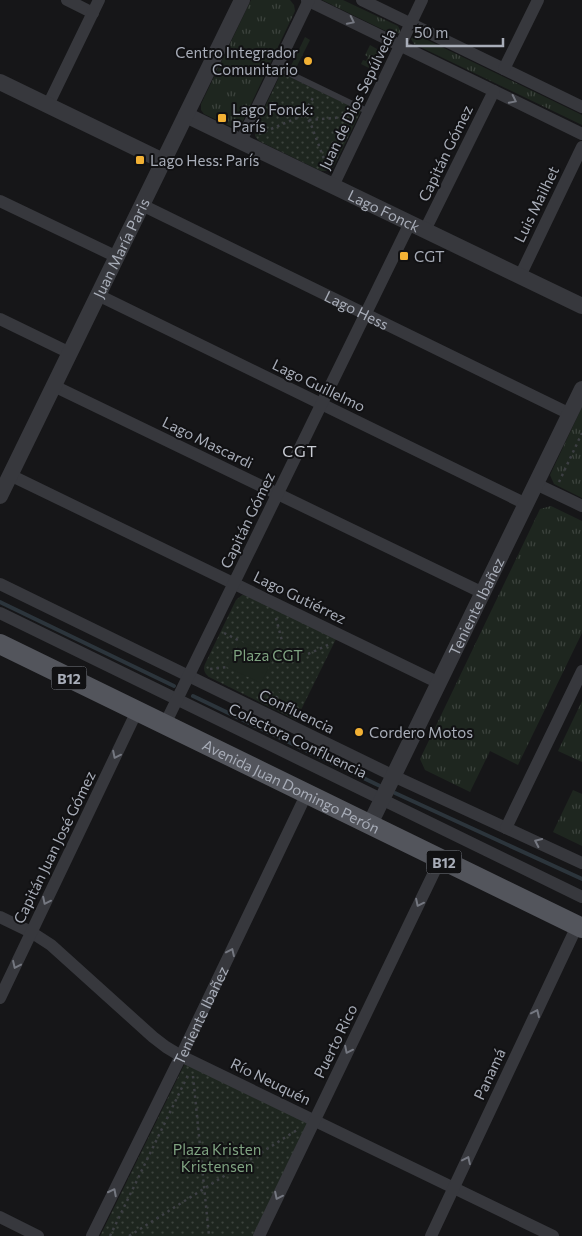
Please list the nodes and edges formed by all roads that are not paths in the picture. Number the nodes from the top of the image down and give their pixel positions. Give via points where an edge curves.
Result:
1 (67, 0) edge
2 (99, 0) edge
3 (242, 0) edge
4 (308, 0) edge
5 (362, 0) edge
6 (422, 0) edge
7 (538, 0) edge
8 (93, 12) junction
9 (411, 24) junction
10 (401, 46) junction
11 (276, 67) junction
12 (504, 69) junction
13 (0, 82) edge
14 (494, 91) junction
15 (48, 105) junction
16 (582, 107) edge
17 (368, 112) junction
18 (186, 115) junction
19 (582, 134) edge
20 (241, 141) junction
21 (582, 147) edge
22 (164, 161) junction
23 (333, 186) junction
24 (0, 201) edge
25 (142, 205) junction
26 (410, 223) junction
27 (425, 230) junction
28 (117, 257) junction
29 (520, 276) junction
30 (98, 295) junction
31 (582, 306) edge
32 (366, 314) junction
33 (0, 319) edge
34 (70, 353) junction
35 (54, 386) junction
36 (582, 389) edge
37 (322, 404) junction
38 (570, 414) junction
39 (10, 475) junction
40 (536, 484) junction
41 (278, 494) junction
42 (0, 496) edge
43 (526, 504) junction
44 (582, 506) edge
45 (234, 583) junction
46 (0, 584) edge
47 (483, 593) junction
48 (0, 613) edge
49 (0, 645) edge
50 (582, 671) edge
51 (189, 676) junction
52 (439, 683) junction
53 (177, 699) junction
54 (137, 711) junction
55 (165, 724) junction
56 (394, 776) junction
57 (307, 793) junction
58 (383, 799) junction
59 (370, 824) junction
60 (506, 828) junction
61 (440, 860) junction
62 (582, 863) edge
63 (582, 897) edge
64 (0, 917) edge
65 (580, 927) edge
66 (31, 932) junction
67 (0, 998) edge
68 (182, 1056) junction
69 (315, 1121) junction
70 (454, 1188) junction
71 (0, 1217) edge
72 (38, 1236) edge
73 (92, 1236) edge
74 (259, 1236) edge
75 (430, 1236) edge
76 (553, 1236) edge

1 - 8 street
2 - 8 street
3 - 18 street, Juan María Paris
4 -> 10 street
4 - 11 street
5 - 9 street
6 - 9 street, Juan de Dios Sepúlveda
7 - 12 street
8 - 15 street
9 - 10 street, Juan de Dios Sepúlveda
9 - 12 street
10 - 14 street
10 - 17 street, Juan de Dios Sepúlveda
11 - 17 lane
11 - 20 street
12 - 16 street
13 - 15 street
14 -> 19 street
14 - 27 street, Capitán Gómez
15 - 22 street
17 - 23 street, Juan de Dios Sepúlveda
18 - 20 street, Lago Fonck
18 - 22 street, Juan María Paris
20 - 23 street, Lago Fonck
21 - 29 street, Luis Mailhet
22 - 25 street, Juan María Paris
23 - 26 street, Lago Fonck
24 - 28 street
25 - 28 street, Juan María Paris
25 - 32 street, Lago Hess
26 - 27 street, Lago Fonck
26 - 32 street, Capitán Gómez
27 - 29 street, Lago Fonck
28 - 30 street, Juan María Paris
29 - 31 street, Lago Fonck
30 - 34 street, Juan María Paris
30 - 37 street, Lago Guillelmo
32 - 37 street, Capitán Gómez
32 - 38 street, Lago Hess
33 - 34 street
34 - 35 street, Juan María Paris
35 - 39 street, Juan María Paris
35 - 41 street, Lago Mascardi
36 - 38 street, Teniente Ibañez
37 - 41 street, Capitán Gómez
37 - 43 street, Lago Guillelmo
38 - 40 street, Teniente Ibañez
39 - 42 street, Juan María Paris
39 - 45 street, Lago Gutiérrez
40 - 43 street, Teniente Ibañez
40 - 44 street
41 - 45 street, Capitán Gómez
41 - 47 street, Lago Mascardi
43 - 47 street, Teniente Ibañez
45 - 51 street, Capitán Gómez
45 - 52 street, Lago Gutiérrez
46 - 51 street, Confluencia
47 - 52 street, Teniente Ibañez
48 - 53 street, Colectora Confluencia
49 - 54 main road, Avenida Juan Domingo Perón / B12
50 - 60 street
51 - 53 street, Capitán Gómez
51 - 56 street, Confluencia
52 - 56 street, Teniente Ibañez
53 - 55 street, Capitán Gómez
53 - 58 street, Colectora Confluencia
54 - 55 main road, Avenida Juan Domingo Perón / B12
54 -> 66 street, Capitán Juan José Gómez
55 - 57 main road, Avenida Juan Domingo Perón / B12
56 - 58 street, Teniente Ibañez
56 - 60 street, Confluencia
57 - 59 main road, Avenida Juan Domingo Perón / B12
68 -> 57 street, Teniente Ibañez
58 - 59 street, Teniente Ibañez
58 - 63 street, Colectora Confluencia
59 - 61 main road, Avenida Juan Domingo Perón / B12
62 -> 60 street, Confluencia
61 - 65 main road, Avenida Juan Domingo Perón / B12
61 -> 69 street, Puerto Rico
64 - 66 street, Río Neuquén
70 -> 65 street, Panamá
66 -> 67 street, Capitán Juan José Gómez
66 - 68 street, Río Neuquén via 61,953 160,1042
68 - 69 street, Río Neuquén
73 -> 68 street, Teniente Ibañez
69 - 70 street, Río Neuquén
69 -> 74 street, Puerto Rico
70 - 75 street, Panamá
70 - 76 street, Río Neuquén
71 - 72 street

